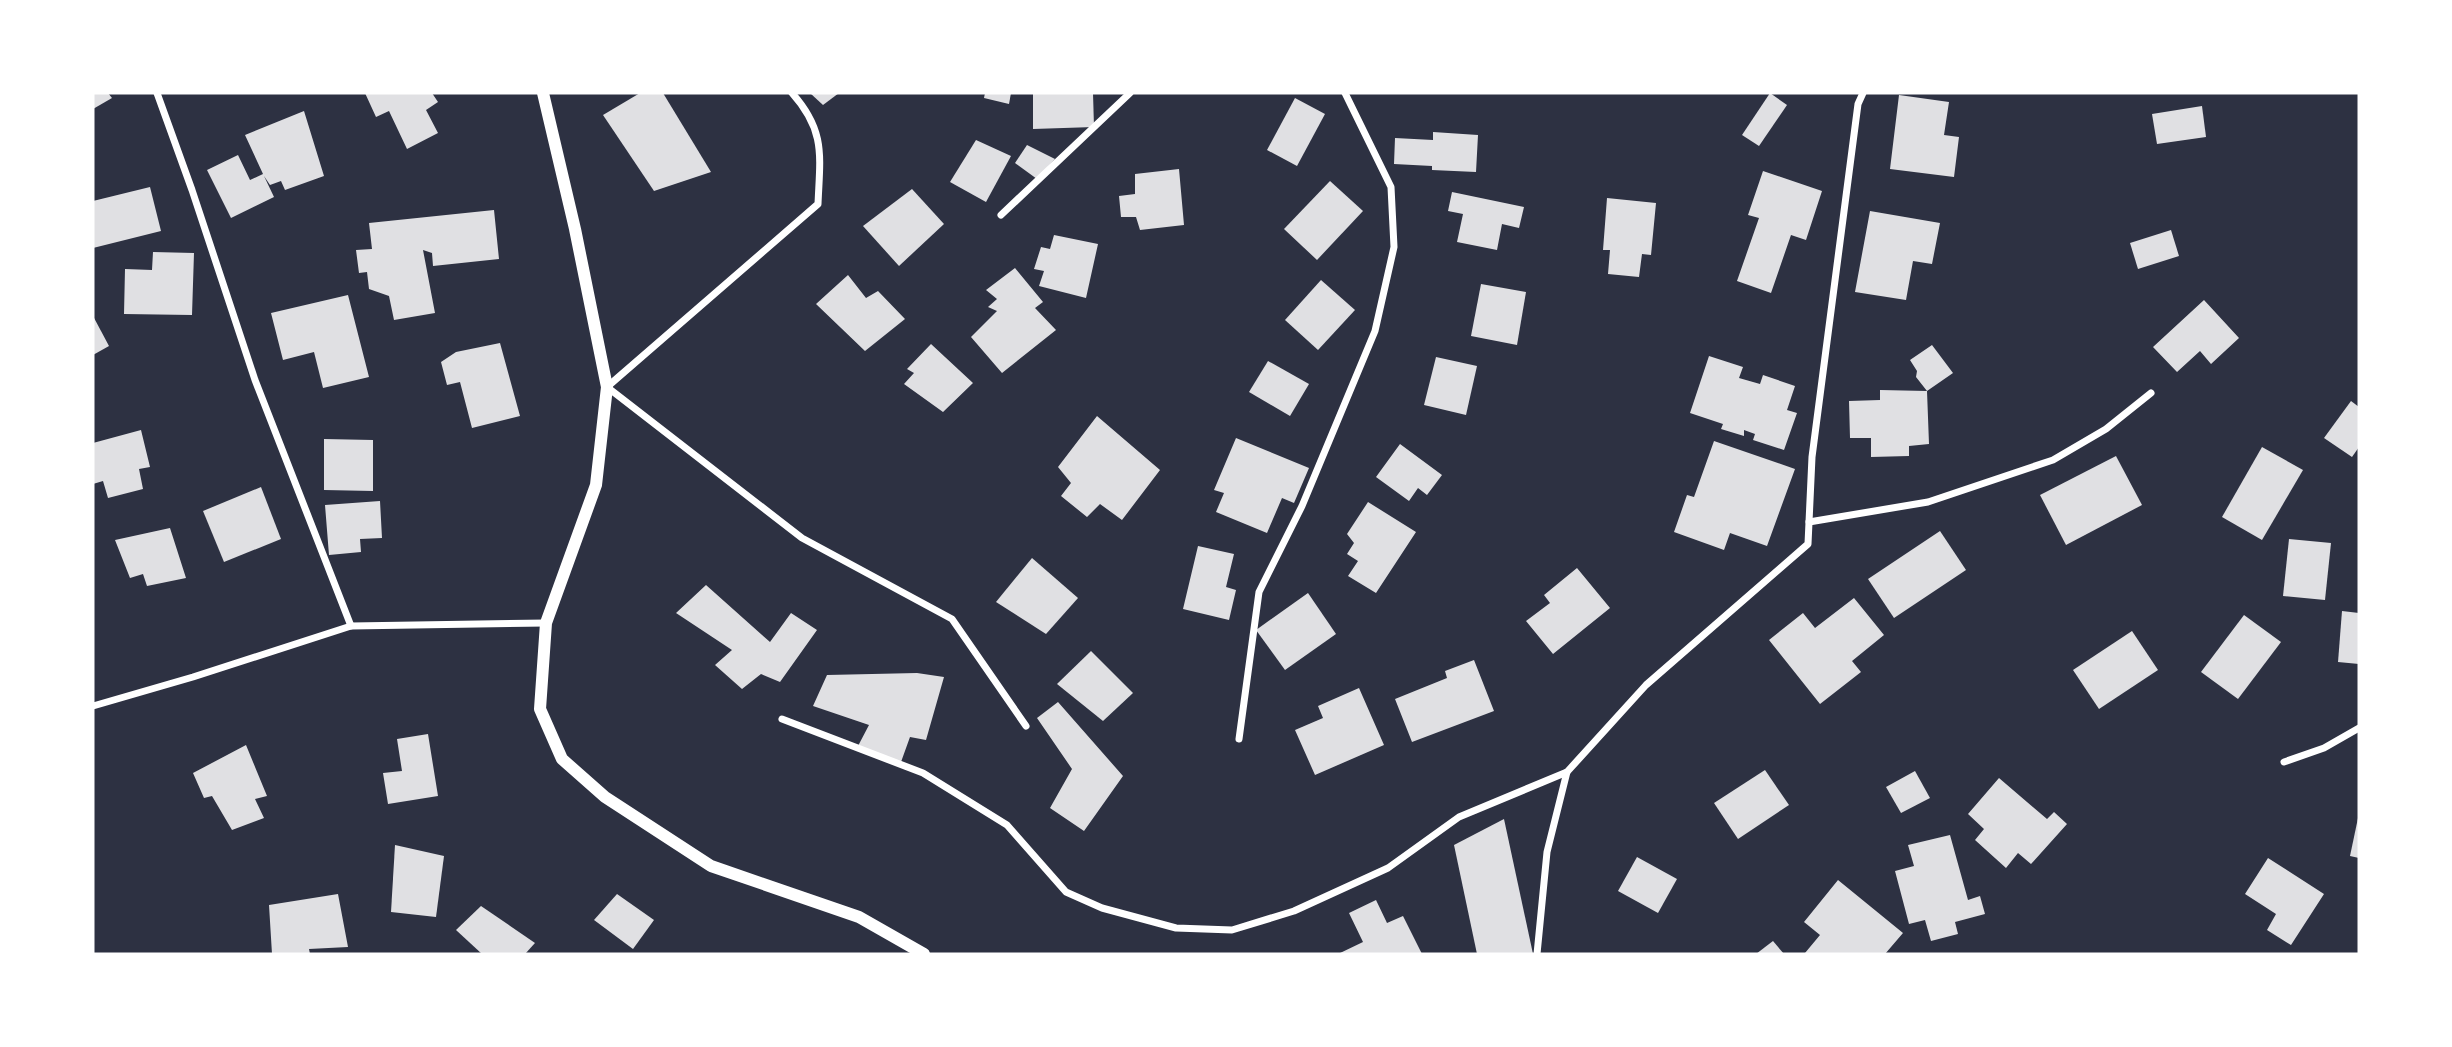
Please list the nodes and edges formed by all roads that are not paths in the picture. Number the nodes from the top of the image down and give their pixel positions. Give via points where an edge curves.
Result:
1 (157, 93) edge
2 (543, 93) edge
3 (792, 93) edge
4 (1130, 93) edge
5 (1345, 93) edge
6 (1863, 93) edge
7 (1001, 215) dead end
8 (607, 387) junction
9 (2151, 394) dead end
10 (1810, 522) junction
11 (546, 623) junction
12 (351, 626) junction
13 (93, 706) edge
14 (782, 719) dead end
15 (1026, 726) dead end
16 (2359, 728) edge
17 (1239, 739) dead end
18 (2284, 762) dead end
19 (1567, 772) junction
20 (924, 954) edge
21 (1537, 954) edge

1 - 12 street via 255,380
2 - 8 street
3 - 8 street via 809,112 821,149 818,204
4 - 7 street
5 - 17 street via 1391,187 1394,247 1375,331 1302,506 1259,592
6 - 10 street via 1812,457
8 - 11 street via 596,485
8 - 15 street via 802,538 952,620
9 - 10 street via 2106,429 2053,460 1928,502
10 - 19 street via 1808,544 1646,685
11 - 12 street
11 - 20 street via 540,709 562,759 606,797 711,866 859,917
12 - 13 street
14 - 19 street via 923,773 1007,825 1066,892 1102,908 1176,928 1232,930 1294,911 1388,868 1459,817
16 - 18 street via 2324,748
19 - 21 street via 1547,852

